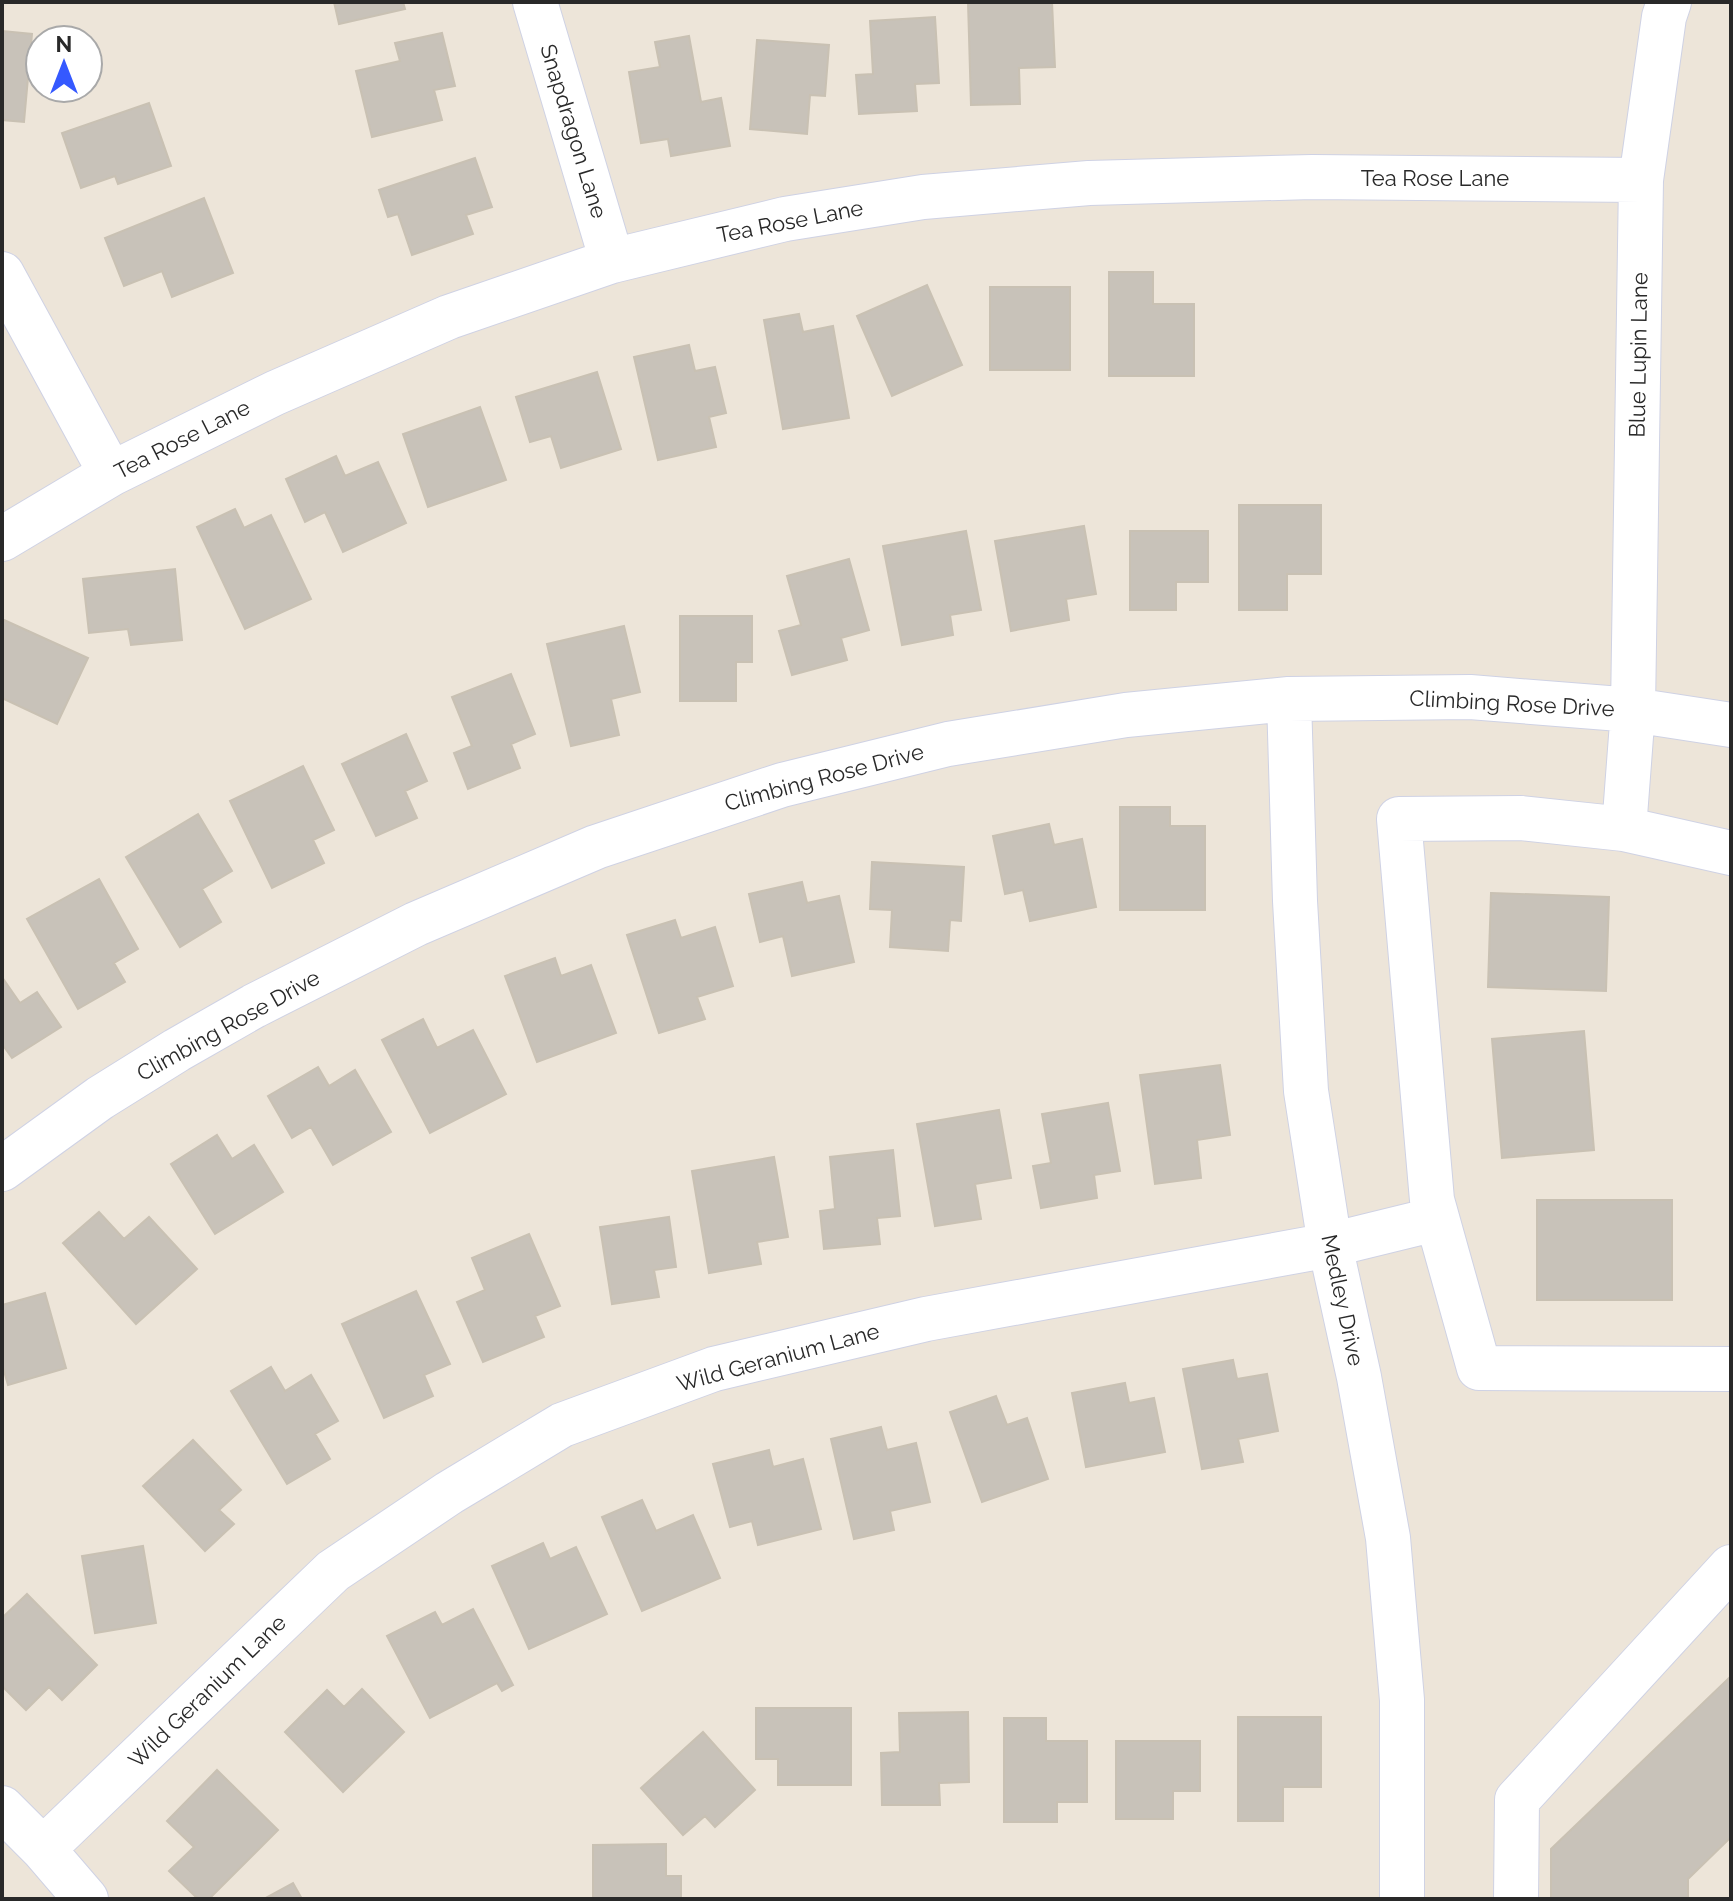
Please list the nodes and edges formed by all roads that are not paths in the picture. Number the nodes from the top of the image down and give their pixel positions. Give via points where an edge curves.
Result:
1 (535, 2) edge
2 (1669, 2) edge
3 (1641, 180) junction
4 (612, 261) junction
5 (2, 274) edge
6 (111, 474) junction
7 (2, 539) edge
8 (1289, 699) junction
9 (1633, 710) junction
10 (1731, 725) edge
11 (1624, 829) junction
12 (1731, 853) edge
13 (2, 1169) edge
14 (1436, 1219) junction
15 (1350, 1240) junction
16 (1731, 1369) edge
17 (1731, 1567) edge
18 (2, 1808) edge
19 (43, 1849) junction
20 (86, 1899) edge
21 (1402, 1899) edge
22 (1516, 1899) edge

1 - 4 street, Snapdragon Lane
2 - 3 street, Blue Lupin Lane
3 - 4 street, Tea Rose Lane via 1312,177 1089,183 923,197 785,219
3 - 9 street, Blue Lupin Lane
4 - 6 street, Tea Rose Lane via 434,323
5 - 6 street
6 - 7 street, Tea Rose Lane
8 - 9 street, Climbing Rose Drive via 1470,697
8 - 13 street, Climbing Rose Drive via 1126,715 948,744 782,785 596,847 416,924 254,1006 100,1098
8 - 15 street, Medley Drive via 1306,1091
9 - 10 street, Climbing Rose Drive
9 - 11 street, Blue Lupin Lane
11 - 12 street
11 - 14 street via 1521,818 1399,819
14 - 15 street, Wild Geranium Lane
14 - 16 street via 1479,1368
15 - 19 street, Wild Geranium Lane via 926,1319 714,1369 562,1425 333,1571
15 - 21 street, Medley Drive via 1359,1377 1388,1538 1402,1700
17 - 22 street via 1517,1800
18 - 19 street
19 - 20 street

